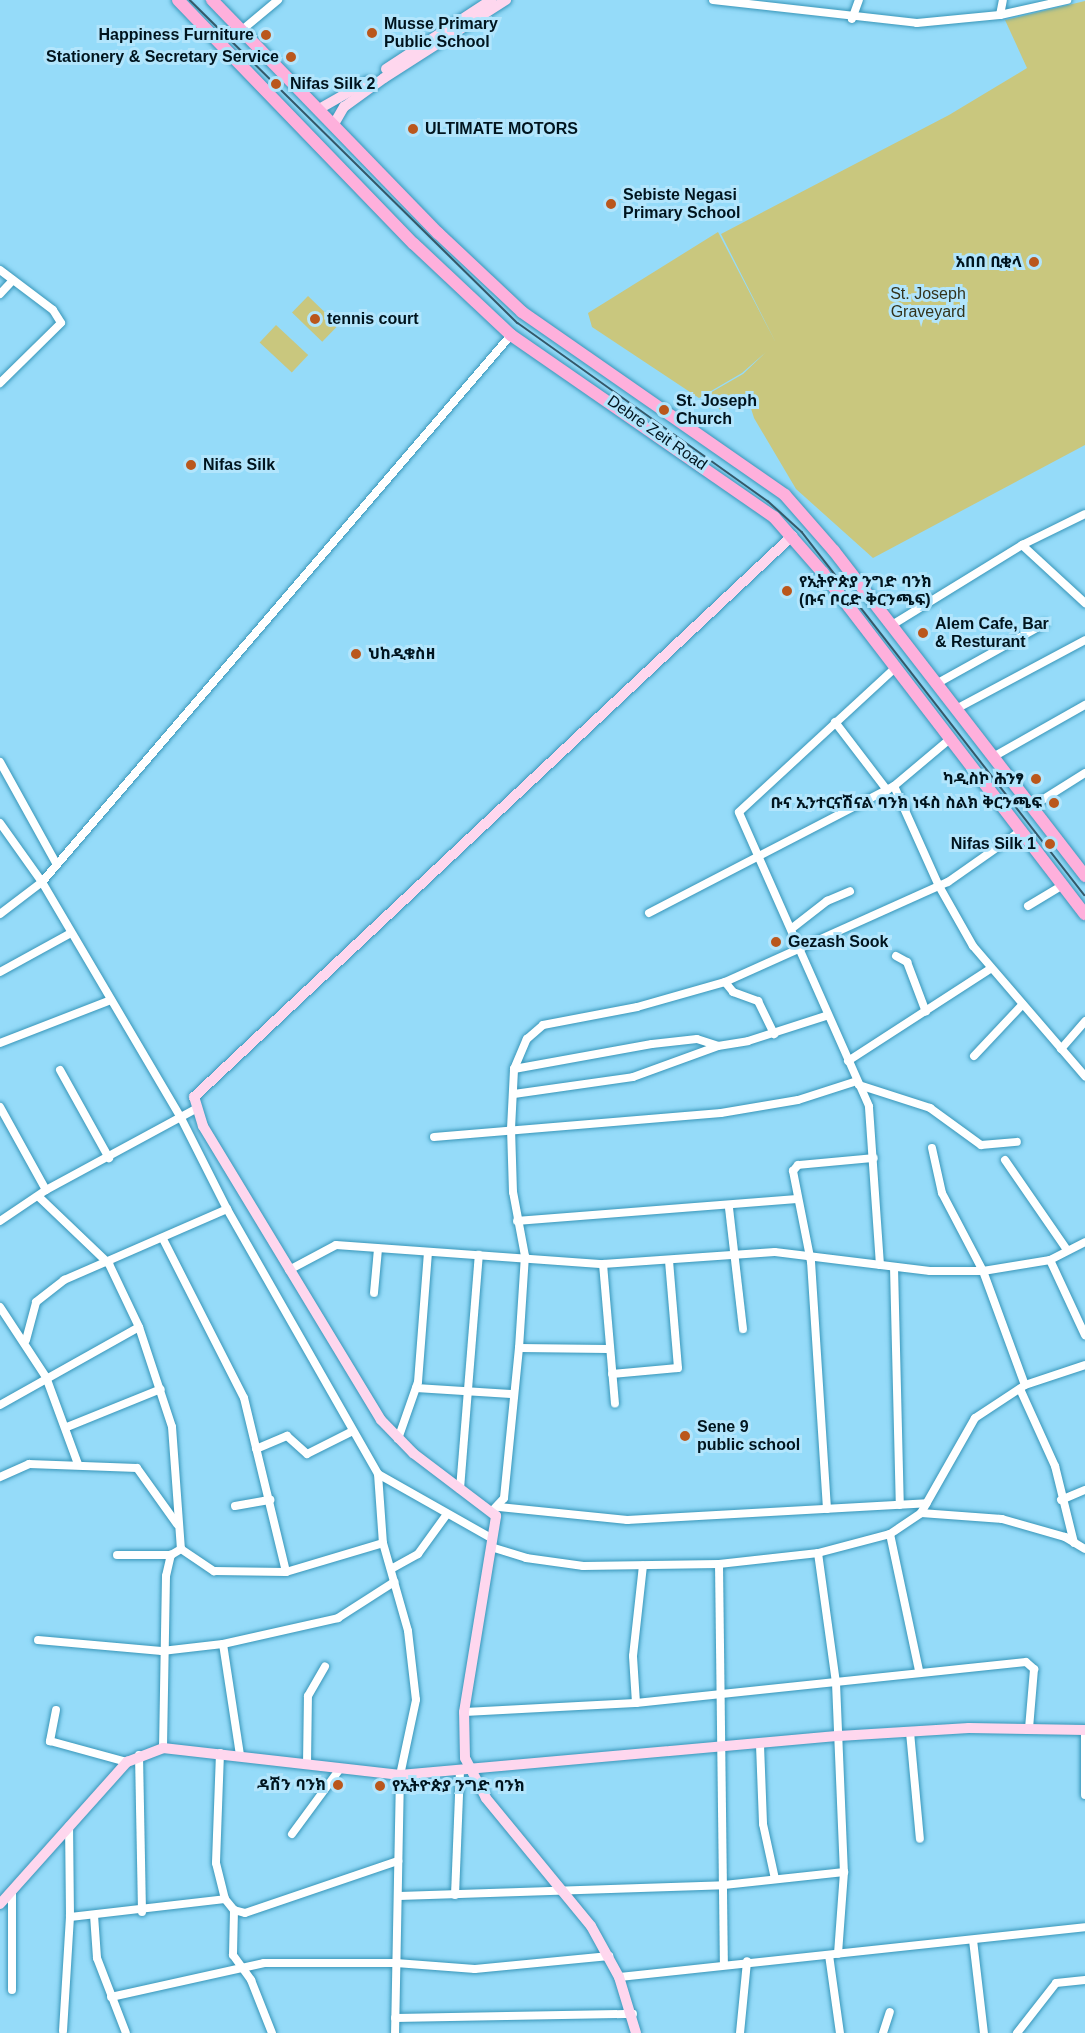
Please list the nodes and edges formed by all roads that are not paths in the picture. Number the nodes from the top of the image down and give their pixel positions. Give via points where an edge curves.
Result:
1 (178, 0) edge
2 (278, 0) edge
3 (491, 0) edge
4 (506, 0) edge
5 (713, 0) edge
6 (859, 0) edge
7 (1003, 0) edge
8 (1067, 0) edge
9 (737, 1) edge
10 (220, 3) edge
11 (768, 4) edge
12 (1000, 15) junction
13 (852, 19) junction
14 (242, 30) junction
15 (431, 43) junction
16 (320, 109) junction
17 (334, 124) junction
18 (0, 270) edge
19 (13, 280) junction
20 (0, 294) edge
21 (511, 335) junction
22 (0, 384) edge
23 (1085, 514) edge
24 (792, 536) junction
25 (1022, 545) junction
26 (1085, 603) edge
27 (1044, 624) dead end
28 (892, 625) junction
29 (1085, 640) edge
30 (896, 667) junction
31 (936, 684) junction
32 (1085, 705) edge
33 (956, 710) junction
34 (835, 722) junction
35 (951, 738) junction
36 (993, 757) junction
37 (0, 762) edge
38 (1085, 773) edge
39 (890, 788) junction
40 (1031, 807) junction
41 (0, 823) edge
42 (1022, 830) junction
43 (759, 857) junction
44 (56, 863) junction
45 (1085, 876) edge
46 (42, 882) junction
47 (1063, 885) junction
48 (939, 886) junction
49 (850, 891) dead end
50 (1028, 906) dead end
51 (649, 913) dead end
52 (0, 914) edge
53 (1085, 914) edge
54 (790, 929) junction
55 (71, 933) junction
56 (799, 949) junction
57 (896, 956) dead end
58 (990, 969) junction
59 (0, 972) edge
60 (725, 982) junction
61 (111, 1000) junction
62 (1023, 1004) junction
63 (926, 1012) junction
64 (826, 1016) junction
65 (1085, 1021) edge
66 (774, 1034) junction
67 (0, 1043) edge
68 (718, 1046) junction
69 (1061, 1048) junction
70 (974, 1056) dead end
71 (848, 1061) junction
72 (514, 1069) junction
73 (60, 1070) dead end
74 (1085, 1076) edge
75 (858, 1083) junction
76 (514, 1094) junction
77 (0, 1107) edge
78 (195, 1110) junction
79 (180, 1118) junction
80 (511, 1129) junction
81 (434, 1137) dead end
82 (1017, 1142) dead end
83 (932, 1148) dead end
84 (109, 1158) junction
85 (874, 1158) junction
86 (1005, 1160) dead end
87 (46, 1190) junction
88 (39, 1197) junction
89 (796, 1199) junction
90 (729, 1208) junction
91 (227, 1209) junction
92 (0, 1221) edge
93 (517, 1221) junction
94 (163, 1239) junction
95 (1085, 1242) edge
96 (378, 1249) junction
97 (1067, 1250) junction
98 (428, 1253) junction
99 (734, 1254) junction
100 (809, 1254) junction
101 (479, 1255) junction
102 (525, 1256) junction
103 (669, 1260) junction
104 (1050, 1260) junction
105 (109, 1264) junction
106 (603, 1264) junction
107 (880, 1265) junction
108 (894, 1268) junction
109 (288, 1270) junction
110 (983, 1271) junction
111 (374, 1293) dead end
112 (0, 1307) edge
113 (139, 1327) junction
114 (743, 1329) dead end
115 (1085, 1335) edge
116 (26, 1340) junction
117 (519, 1348) junction
118 (608, 1349) junction
119 (1085, 1365) edge
120 (612, 1374) junction
121 (46, 1377) junction
122 (1023, 1387) junction
123 (416, 1388) junction
124 (161, 1389) junction
125 (468, 1392) junction
126 (511, 1394) junction
127 (615, 1403) dead end
128 (0, 1406) edge
129 (68, 1427) junction
130 (352, 1431) junction
131 (398, 1439) junction
132 (256, 1449) junction
133 (78, 1464) junction
134 (378, 1474) junction
135 (0, 1477) edge
136 (460, 1489) junction
137 (1085, 1490) edge
138 (270, 1500) junction
139 (1061, 1500) junction
140 (927, 1503) junction
141 (900, 1505) junction
142 (235, 1506) dead end
143 (496, 1509) junction
144 (827, 1509) junction
145 (921, 1513) junction
146 (447, 1514) junction
147 (178, 1525) junction
148 (890, 1534) junction
149 (383, 1543) junction
150 (492, 1543) junction
151 (1074, 1543) junction
152 (181, 1549) junction
153 (1085, 1549) edge
154 (818, 1553) junction
155 (117, 1555) dead end
156 (171, 1555) junction
157 (719, 1564) junction
158 (643, 1566) junction
159 (391, 1569) junction
160 (286, 1572) junction
161 (394, 1582) junction
162 (38, 1640) dead end
163 (223, 1644) junction
164 (162, 1651) junction
165 (325, 1667) dead end
166 (919, 1670) junction
167 (836, 1683) junction
168 (720, 1691) junction
169 (636, 1703) junction
170 (56, 1710) dead end
171 (464, 1712) junction
172 (1029, 1729) junction
173 (1085, 1730) edge
174 (910, 1732) junction
175 (839, 1736) junction
176 (760, 1745) junction
177 (163, 1748) junction
178 (721, 1749) junction
179 (220, 1753) junction
180 (139, 1754) junction
181 (240, 1755) junction
182 (127, 1762) junction
183 (307, 1764) junction
184 (339, 1770) junction
185 (465, 1771) junction
186 (400, 1775) junction
187 (1085, 1795) edge
188 (69, 1826) junction
189 (292, 1834) dead end
190 (920, 1839) dead end
191 (398, 1861) junction
192 (844, 1872) junction
193 (775, 1880) junction
194 (724, 1885) junction
195 (12, 1891) junction
196 (564, 1892) junction
197 (455, 1895) junction
198 (399, 1896) junction
199 (225, 1899) junction
200 (0, 1904) edge
201 (234, 1911) junction
202 (142, 1912) junction
203 (94, 1915) junction
204 (70, 1917) junction
205 (1085, 1927) edge
206 (973, 1940) junction
207 (838, 1954) junction
208 (829, 1955) junction
209 (609, 1956) junction
210 (747, 1961) junction
211 (396, 1963) junction
212 (724, 1964) junction
213 (241, 1968) junction
214 (619, 1977) junction
215 (1085, 1980) edge
216 (12, 1990) dead end
217 (111, 1997) junction
218 (890, 2012) dead end
219 (633, 2014) junction
220 (395, 2018) junction
221 (63, 2031) dead end
222 (126, 2033) edge
223 (272, 2033) edge
224 (395, 2033) edge
225 (636, 2033) edge
226 (740, 2033) edge
227 (840, 2033) edge
228 (883, 2033) edge
229 (984, 2033) edge
230 (1017, 2033) edge

1 - 21 main road, Debre Zeit Road via 406,237
2 - 14 street
3 - 15 main road
4 - 15 main road
5 - 9 street
6 - 13 street
7 - 12 street
8 - 12 street
9 - 11 street
10 - 14 main road, Debre Zeit Road
11 - 13 street
12 - 13 street via 917,23
14 - 16 main road, Debre Zeit Road
15 - 16 main road
15 - 17 main road via 344,107
16 - 17 main road, Debre Zeit Road
17 - 28 main road, Debre Zeit Road via 522,312 785,495
18 - 19 street
19 - 20 street
19 - 22 street via 53,310 60,323
21 - 24 main road, Debre Zeit Road via 756,502
21 - 44 street via 157,751
23 - 25 street
24 - 30 main road, Debre Zeit Road
24 - 78 main road via 200,1088
25 - 26 street
25 - 28 street
27 - 31 street
28 - 31 main road, Debre Zeit Road
29 - 33 street
30 - 34 street
30 - 35 main road, Debre Zeit Road
31 - 33 main road, Debre Zeit Road
32 - 36 street
33 - 36 main road, Debre Zeit Road
34 - 39 street
34 - 43 street via 739,812
35 - 39 street
35 - 42 main road, Debre Zeit Road
36 - 40 main road, Debre Zeit Road
37 - 44 street
38 - 40 street
39 - 43 street
39 - 48 street
40 - 45 main road, Debre Zeit Road
41 - 46 street
42 - 47 main road, Debre Zeit Road
42 - 48 street
43 - 51 street
43 - 54 street
44 - 46 street
46 - 52 street
46 - 55 street
47 - 50 street
47 - 53 main road, Debre Zeit Road
48 - 56 street
48 - 58 street
49 - 54 street via 827,901
54 - 56 street
55 - 59 street
55 - 61 street
56 - 60 street
56 - 64 street
57 - 63 street via 908,962
58 - 62 street
58 - 63 street
60 - 66 street via 733,992 758,1001
60 - 72 street via 637,1007 543,1025 527,1039
61 - 67 street
61 - 79 street
62 - 69 street
62 - 70 street
63 - 71 street
64 - 66 street
64 - 71 street
65 - 69 street
66 - 68 street
68 - 72 street via 697,1039 652,1044
68 - 76 street via 669,1068 633,1077
69 - 74 street
71 - 75 street
72 - 76 street
73 - 84 street
75 - 80 street via 798,1100 721,1113
75 - 82 street via 930,1108 981,1145
75 - 85 street via 868,1106
76 - 80 street
77 - 87 street
78 - 79 street
78 - 109 main road
79 - 84 street
79 - 91 street
80 - 81 street
80 - 93 street
83 - 110 street via 942,1193
84 - 87 street
85 - 89 street via 798,1165 794,1171
85 - 107 street
86 - 97 street
87 - 88 street
88 - 92 street
88 - 105 street
89 - 90 street
89 - 100 street
90 - 93 street
90 - 99 street
91 - 94 street
91 - 130 street
93 - 102 street
94 - 105 street
94 - 132 street via 244,1398
95 - 97 street
96 - 98 street
96 - 109 street via 336,1245
96 - 111 street
97 - 104 street
98 - 101 street
98 - 123 street
99 - 100 street
99 - 103 street
99 - 114 street
100 - 107 street
100 - 144 street
101 - 102 street
101 - 125 street
102 - 106 street
102 - 117 street
103 - 106 street
103 - 120 street via 678,1368
104 - 110 street
104 - 115 street
105 - 113 street
105 - 116 street via 46,1292 31,1313
106 - 118 street
107 - 108 street
108 - 110 street
108 - 141 street
109 - 131 main road via 361,1392
110 - 122 street
112 - 116 street
113 - 121 street
113 - 124 street
116 - 121 street
117 - 118 street
117 - 126 street
118 - 120 street
119 - 122 street
120 - 127 street
121 - 128 street
121 - 129 street
122 - 139 street via 1052,1459
122 - 140 street via 975,1418
123 - 125 street
123 - 131 street
124 - 129 street
124 - 147 street via 177,1451
125 - 126 street
125 - 136 street
126 - 143 street via 504,1498
129 - 133 street
130 - 132 street via 307,1454 287,1436
130 - 134 street
131 - 136 main road
132 - 138 street
133 - 135 street via 29,1464
133 - 147 street via 137,1468
134 - 146 street
134 - 149 street
136 - 143 main road
137 - 139 street
138 - 142 street
138 - 160 street
139 - 151 street
140 - 141 street
140 - 145 street
141 - 144 street
143 - 144 street via 627,1520
143 - 150 main road
145 - 148 street
145 - 151 street via 992,1517 1031,1525
146 - 150 street
146 - 159 street via 418,1554
147 - 152 street
148 - 154 street
148 - 166 street
149 - 159 street
149 - 160 street
150 - 158 street via 526,1558 584,1566
150 - 171 main road
151 - 153 street
152 - 156 street
152 - 160 street via 214,1571
154 - 157 street
154 - 167 street
155 - 156 street
156 - 164 street
157 - 158 street
157 - 168 street
158 - 169 street via 633,1656
159 - 161 street
161 - 163 street via 338,1618
161 - 186 street via 408,1631 416,1700
162 - 164 street
163 - 164 street
163 - 181 street
164 - 177 street
165 - 183 street via 308,1696
166 - 167 street
166 - 172 street via 1032,1664
167 - 168 street
167 - 175 street
168 - 169 street
168 - 178 street
169 - 171 street
170 - 182 street via 50,1741
171 - 185 main road
172 - 173 main road
172 - 174 main road
173 - 187 street
174 - 175 main road
174 - 190 street
175 - 176 main road
175 - 192 street
176 - 178 main road
176 - 193 street via 763,1824
177 - 179 main road
177 - 180 main road
178 - 185 main road
178 - 194 street
179 - 181 main road
179 - 199 street via 216,1863
180 - 182 main road
180 - 202 street
181 - 183 main road
182 - 188 main road
183 - 184 main road
184 - 186 main road
184 - 189 street
185 - 186 main road
185 - 196 main road
185 - 197 street
186 - 191 street
188 - 195 main road
188 - 204 street
191 - 198 street
191 - 201 street via 245,1913
192 - 193 street
192 - 207 street
193 - 194 street
194 - 196 street
194 - 212 street
195 - 200 main road
195 - 216 street
196 - 197 street
196 - 209 main road
197 - 198 street
198 - 211 street
199 - 201 street
199 - 202 street
201 - 213 street via 233,1955
202 - 203 street
203 - 204 street
203 - 217 street via 97,1958
204 - 221 street
205 - 206 street
206 - 207 street
206 - 229 street
207 - 208 street
208 - 210 street
208 - 227 street
209 - 211 street via 475,1969
209 - 214 main road
210 - 212 street
210 - 226 street
211 - 213 street via 304,1960
211 - 220 street
212 - 214 street
213 - 217 street
213 - 223 street via 251,1980
214 - 219 main road
215 - 230 street via 1056,1983
217 - 222 street
218 - 228 street
219 - 220 street
219 - 225 main road
220 - 224 street

